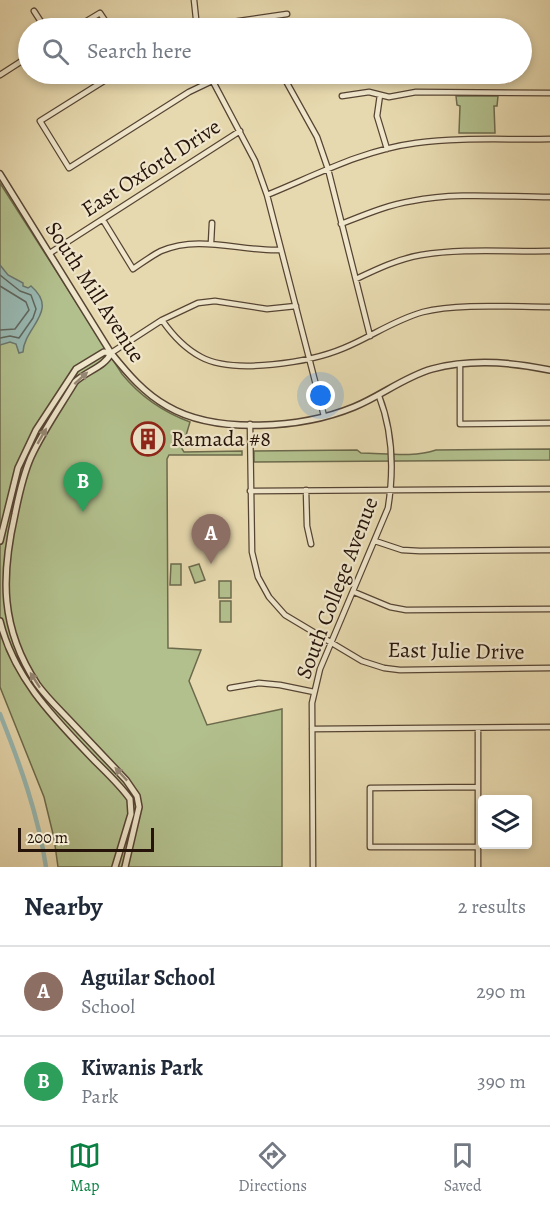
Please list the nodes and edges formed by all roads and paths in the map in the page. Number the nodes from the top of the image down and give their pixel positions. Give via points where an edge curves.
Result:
1 (194, 0) edge
2 (34, 11) dead end
3 (287, 14) dead end
4 (39, 18) edge
5 (92, 18) edge
6 (103, 18) edge
7 (195, 18) edge
8 (265, 18) edge
9 (18, 63) edge
10 (0, 75) edge
11 (99, 84) edge
12 (206, 84) edge
13 (214, 84) edge
14 (288, 84) edge
15 (550, 93) edge
16 (380, 95) junction
17 (342, 96) dead end
18 (240, 131) junction
19 (550, 139) edge
20 (387, 149) junction
21 (328, 169) junction
22 (0, 174) edge
23 (267, 195) junction
24 (550, 197) edge
25 (103, 220) junction
26 (212, 223) dead end
27 (341, 224) junction
28 (211, 243) junction
29 (281, 250) junction
30 (550, 251) edge
31 (50, 253) junction
32 (356, 279) junction
33 (296, 306) junction
34 (550, 307) edge
35 (162, 320) junction
36 (370, 336) junction
37 (111, 353) junction
38 (93, 359) junction
39 (309, 360) junction
40 (460, 364) junction
41 (98, 366) junction
42 (550, 370) edge
43 (379, 396) junction
44 (324, 416) junction
45 (550, 423) edge
46 (250, 424) junction
47 (24, 452) junction
48 (32, 455) junction
49 (550, 489) edge
50 (306, 490) junction
51 (391, 490) junction
52 (250, 491) junction
53 (0, 541) edge
54 (375, 541) junction
55 (310, 544) dead end
56 (550, 550) edge
57 (354, 592) junction
58 (550, 609) edge
59 (0, 621) edge
60 (332, 643) junction
61 (550, 668) edge
62 (230, 688) dead end
63 (314, 692) junction
64 (73, 724) junction
65 (478, 728) junction
66 (550, 728) edge
67 (312, 729) junction
68 (66, 730) junction
69 (478, 787) junction
70 (478, 795) edge
71 (124, 838) junction
72 (132, 840) junction
73 (478, 847) edge
74 (478, 849) edge
75 (115, 867) edge
76 (125, 867) edge
77 (313, 867) edge
78 (478, 867) edge

1 - 7 street
2 - 4 street
3 - 8 street
5 - 6 street via 100,13
9 - 10 street
11 - 12 street via 40,121 69,168
13 - 18 street
14 - 21 street via 317,137
15 - 16 street
16 - 17 street via 369,92
16 - 20 street via 377,116
18 - 23 street
18 - 25 street, East Oxford Drive
19 - 20 street via 452,140
20 - 21 street
21 - 23 street
21 - 27 street
22 - 31 street, South Mill Avenue
23 - 29 street
24 - 27 street via 441,197 382,208
25 - 28 street via 134,269 160,252 182,244
25 - 31 street, East Oxford Drive
26 - 28 street
27 - 32 street
28 - 29 street via 260,251
29 - 33 street
30 - 32 street via 420,255
31 - 37 street, South Mill Avenue
32 - 36 street
33 - 35 street via 267,309 198,303
33 - 39 street
34 - 36 street via 442,308 405,318
35 - 37 street
35 - 39 street via 173,337 204,359 225,364
36 - 39 street
37 - 38 street via 104,352
37 - 41 street
37 - 46 street, South Mill Avenue via 138,385 167,406 202,420
38 - 41 street
38 - 47 street via 72,373
39 - 44 street
40 - 42 street, South Mill Avenue via 526,365
40 - 43 street, South Mill Avenue via 407,379
40 - 45 street via 460,424
48 -> 41 street via 75,382
43 - 44 street, South Mill Avenue
43 - 51 street, South College Avenue via 390,437
44 - 46 street, South Mill Avenue via 301,422
46 - 52 street, East Julie Drive
47 - 48 street
47 - 53 street
64 -> 48 street via 29,671 5,603 6,556
49 - 51 street
50 - 51 street
50 - 52 street
50 - 55 street
51 - 54 street, South College Avenue
52 - 60 street, East Julie Drive via 250,536 258,577 285,615
54 - 56 street via 420,551
54 - 57 street, South College Avenue
57 - 58 street via 390,608 406,610
57 - 60 street, South College Avenue
59 - 68 street via 16,666 37,698
60 - 61 street, East Julie Drive via 362,661 400,670
60 - 63 street, South College Avenue
62 - 63 street via 259,683
63 - 67 street, South College Avenue
64 - 68 street
72 -> 64 street via 139,813 137,796
65 - 66 street
65 - 67 street
65 - 69 street
67 - 77 street, South College Avenue
68 - 71 street via 130,799 131,814
69 - 70 street
69 - 73 street via 370,788 370,847
71 - 72 street
71 - 75 street
72 - 76 street
74 - 78 street

